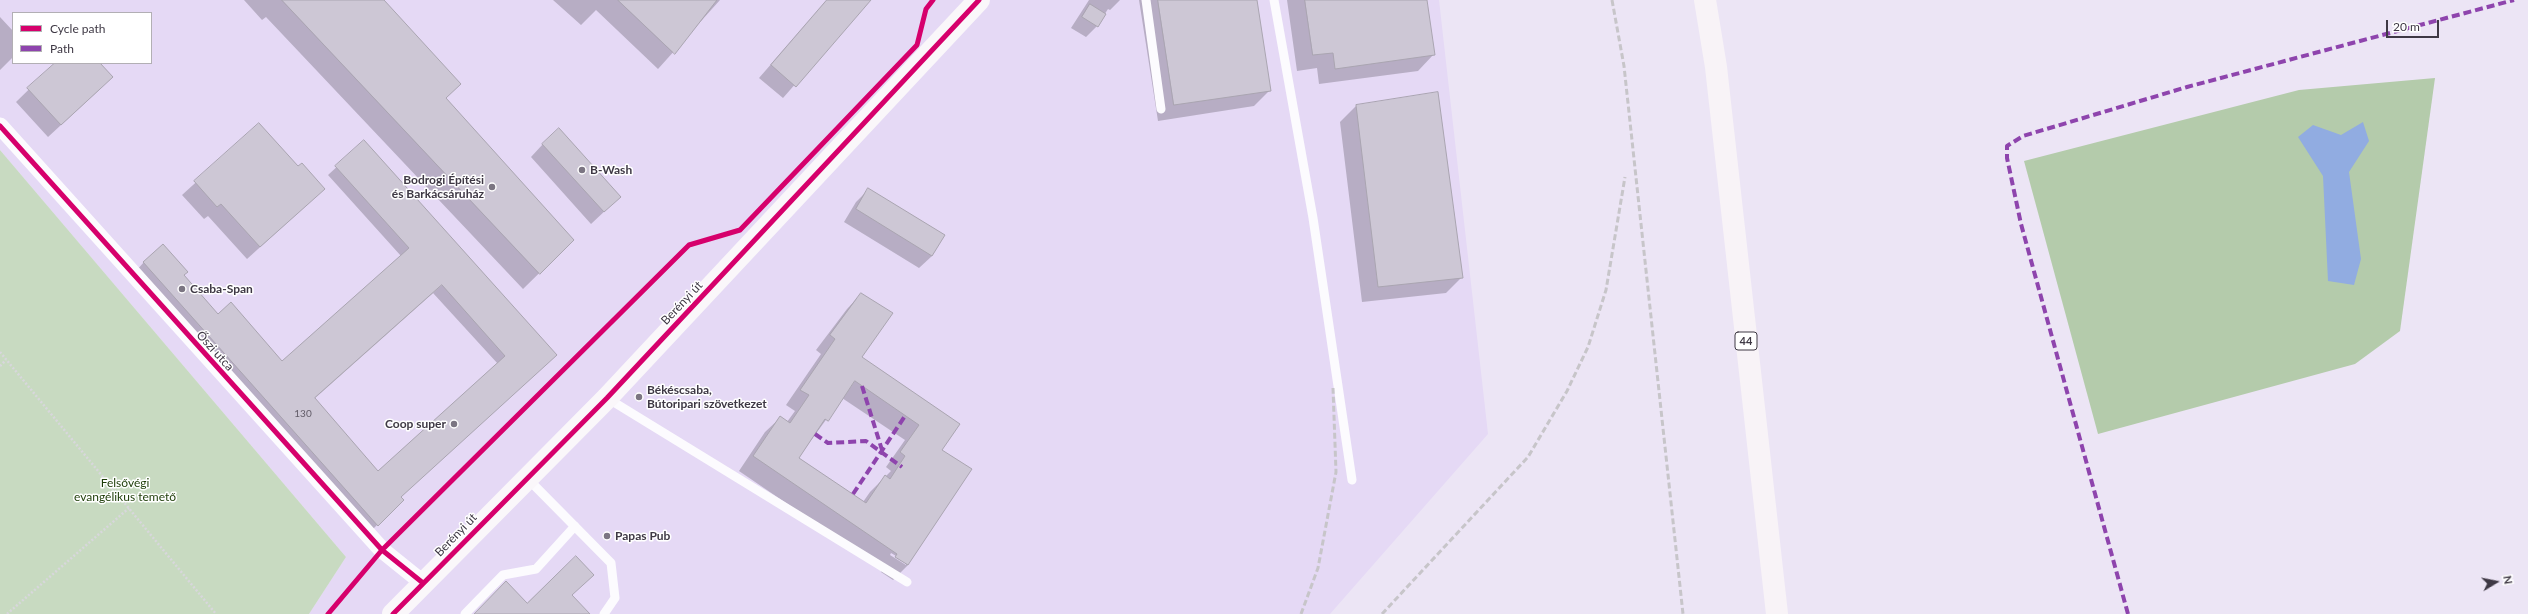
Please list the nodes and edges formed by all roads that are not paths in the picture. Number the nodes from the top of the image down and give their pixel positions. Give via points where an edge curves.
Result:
1 (979, 0) edge
2 (1146, 0) edge
3 (1274, 0) edge
4 (1705, 0) edge
5 (1161, 109) dead end
6 (0, 126) edge
7 (607, 398) junction
8 (527, 477) junction
9 (1352, 480) dead end
10 (575, 526) junction
11 (907, 582) dead end
12 (423, 583) junction
13 (393, 614) edge
14 (465, 614) edge
15 (604, 614) edge
16 (1777, 614) edge

1 - 7 street, Berényi út
2 - 5 lane
3 - 9 lane via 1313,218
4 - 16 main road, 44 via 1716,67
6 - 12 street, Őszi utca via 382,550
7 - 8 street, Berényi út
7 - 11 lane
8 - 10 lane
8 - 12 street, Berényi út
10 - 14 lane via 536,569 503,575
10 - 15 lane via 612,563 615,598
12 - 13 street, Berényi út

